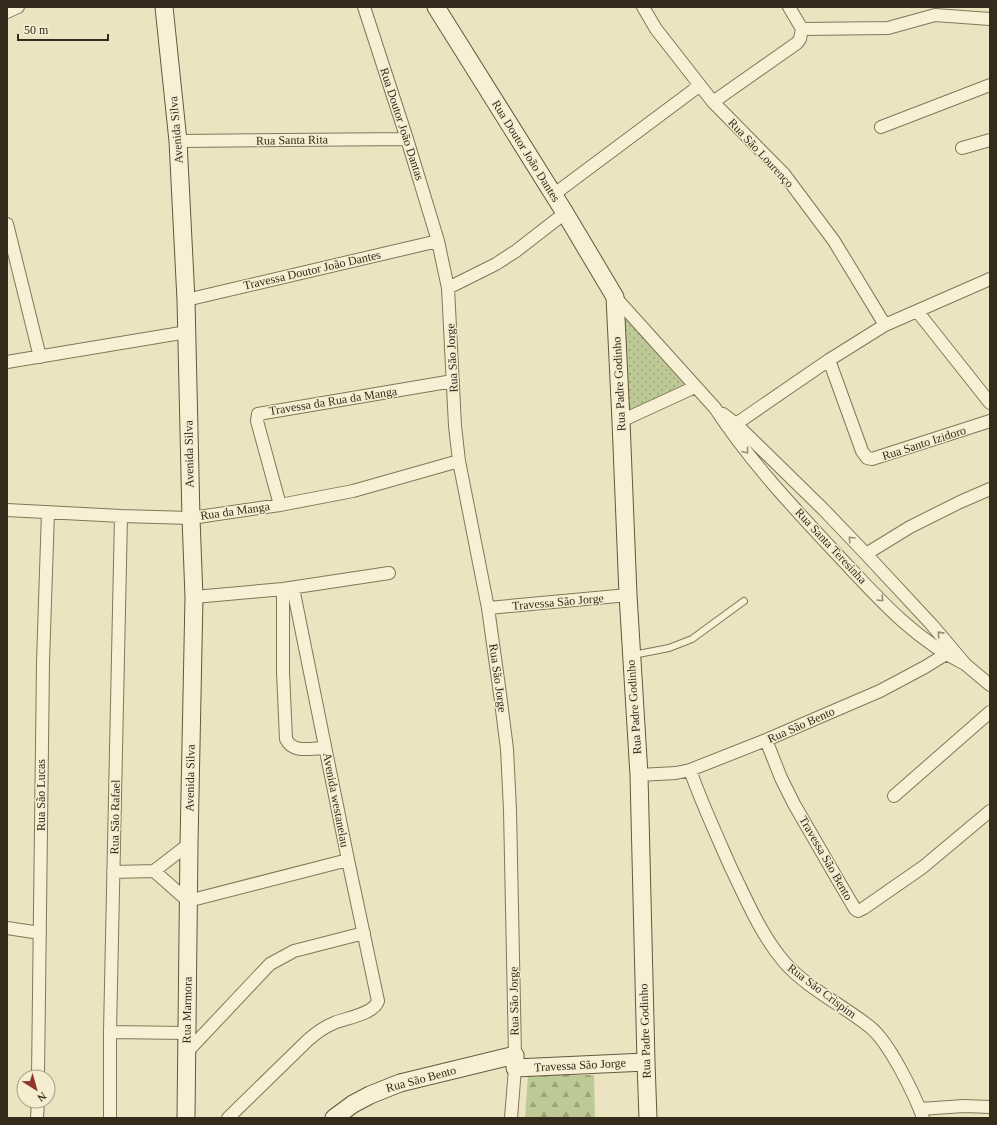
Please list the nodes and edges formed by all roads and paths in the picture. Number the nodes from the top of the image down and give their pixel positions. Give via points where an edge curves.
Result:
1 (18, 7) edge
2 (164, 7) edge
3 (364, 7) edge
4 (436, 7) edge
5 (643, 7) edge
6 (789, 7) edge
7 (7, 12) edge
8 (990, 18) edge
9 (802, 29) junction
10 (699, 86) junction
11 (990, 86) edge
12 (713, 102) junction
13 (881, 127) dead end
14 (407, 139) junction
15 (990, 140) edge
16 (178, 141) junction
17 (962, 148) dead end
18 (554, 195) junction
19 (565, 213) junction
20 (7, 224) edge
21 (438, 242) junction
22 (990, 279) edge
23 (448, 288) junction
24 (615, 297) junction
25 (186, 300) junction
26 (917, 312) junction
27 (885, 326) junction
28 (187, 332) junction
29 (40, 357) junction
30 (829, 360) junction
31 (7, 362) edge
32 (453, 381) junction
33 (695, 387) junction
34 (990, 404) edge
35 (622, 421) junction
36 (990, 421) edge
37 (732, 426) junction
38 (459, 461) junction
39 (990, 489) edge
40 (280, 505) junction
41 (7, 510) edge
42 (48, 512) junction
43 (120, 516) junction
44 (190, 518) junction
45 (866, 554) junction
46 (389, 573) dead end
47 (288, 588) junction
48 (628, 595) junction
49 (194, 597) junction
50 (744, 601) dead end
51 (488, 608) junction
52 (950, 652) junction
53 (631, 655) junction
54 (990, 685) edge
55 (990, 712) edge
56 (766, 740) junction
57 (325, 748) junction
58 (690, 770) junction
59 (638, 775) junction
60 (894, 796) dead end
61 (990, 811) edge
62 (189, 844) junction
63 (348, 860) junction
64 (154, 871) junction
65 (113, 872) junction
66 (188, 901) junction
67 (7, 928) edge
68 (40, 932) junction
69 (364, 934) junction
70 (110, 1032) junction
71 (187, 1033) junction
72 (187, 1052) junction
73 (515, 1061) junction
74 (646, 1062) junction
75 (38, 1069) edge
76 (990, 1107) edge
77 (921, 1113) edge
78 (110, 1118) edge
79 (186, 1118) edge
80 (228, 1118) edge
81 (334, 1118) edge
82 (511, 1118) edge
83 (648, 1118) edge

1 - 7 street
2 - 16 street, Avenida Silva
3 - 14 street, Rua Doutor João Dantas
4 - 18 street, Rua Doutor João Dantes
5 - 10 street, Rua São Lourenço via 656,29
6 - 9 street
8 - 9 street via 934,15 888,28
9 - 12 street via 800,39 796,43
10 - 12 street, Rua São Lourenço
10 - 18 street
11 - 13 street
12 - 27 street, Rua São Lourenço via 784,174 834,241
14 - 16 street, Rua Santa Rita
14 - 21 street, Rua Doutor João Dantas
15 - 17 street
16 - 25 street, Avenida Silva
18 - 19 street, Rua Doutor João Dantes
19 - 23 street via 496,264
19 - 24 street, Rua Doutor João Dantes
20 - 29 street
21 - 23 street, Rua São Jorge
21 - 25 street, Travessa Doutor João Dantes
22 - 26 street
23 - 32 street, Rua São Jorge
24 - 33 street, Rua Santa Teresinha
24 - 35 street, Rua Padre Godinho
25 - 28 street, Avenida Silva
26 - 27 street
26 - 34 street
27 - 30 street
28 - 29 street
28 - 44 street, Avenida Silva
29 - 31 street
30 - 36 street, Rua Santo Izidoro via 862,451 872,460
30 - 37 street
32 - 38 street, Rua São Jorge
32 - 40 street, Travessa da Rua da Manga via 258,414 257,421
33 - 35 street
33 - 37 street, Rua Santa Teresinha
35 - 48 street, Rua Padre Godinho
45 -> 37 street, Rua Santa Teresinha via 824,510
37 -> 52 street, Rua Santa Teresinha via 788,500 905,625 921,638
38 - 40 street, Rua da Manga via 353,491
38 - 51 street, Rua São Jorge
39 - 45 street via 946,508
40 - 44 street, Rua da Manga
41 - 42 street, Rua da Manga
42 - 43 street, Rua da Manga
42 - 68 street, Rua São Lucas via 43,662
43 - 44 street, Rua da Manga
43 - 65 street, Rua São Rafael
44 - 49 street, Avenida Silva
52 -> 45 street, Rua Santa Teresinha
46 - 47 street
47 - 49 street
47 - 57 street, Avenida westanelau
47 - 57 street via 284,672 286,739 288,744 298,749
48 - 51 street, Travessa São Jorge
48 - 53 street, Rua Padre Godinho
49 - 62 street, Avenida Silva
50 - 53 lane via 692,639 669,648
51 - 73 street, Rua São Jorge via 507,749
52 - 54 street, Rua Santa Teresinha
52 - 56 street, Rua São Bento via 925,668 880,690
53 - 59 street, Rua Padre Godinho
55 - 60 street
56 - 58 street, Rua São Bento
56 - 61 street, Travessa São Bento via 794,804 834,875 858,911 923,867
57 - 63 street, Avenida westanelau
58 - 59 street, Rua São Bento
58 - 77 street, Rua São Crispim via 703,806 755,920 772,946 786,964 803,979 871,1027 881,1038 899,1067
59 - 74 street, Rua Padre Godinho
62 - 64 street
62 - 66 street, Avenida Silva
63 - 66 street
63 - 69 street, Avenida westanelau
64 - 65 street
64 - 66 street
65 - 70 street, Rua São Rafael
66 - 71 street, Rua Marmora
67 - 68 street
68 - 75 street, Rua São Lucas
69 - 72 street via 294,951 280,957 270,964
69 - 80 street, Avenida westanelau via 377,1005 371,1010 320,1030
70 - 71 street
70 - 78 street, Rua São Rafael
71 - 72 street, Rua Marmora
72 - 79 street, Rua Marmora
73 - 74 street, Travessa São Jorge
73 - 81 street, Rua São Bento via 400,1083 370,1094
73 - 82 street, Rua São Jorge
74 - 83 street, Rua Padre Godinho
76 - 77 street via 964,1106

